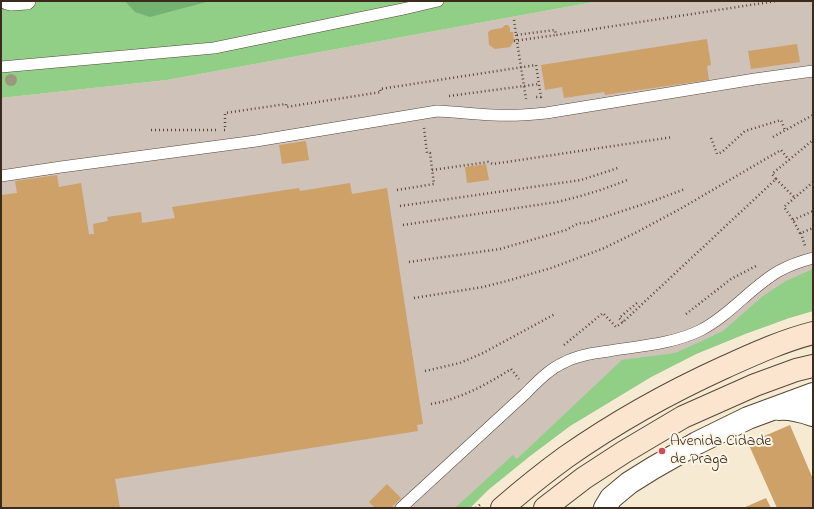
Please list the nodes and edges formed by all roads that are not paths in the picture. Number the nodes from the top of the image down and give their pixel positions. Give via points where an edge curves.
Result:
1 (7, 1) edge
2 (27, 1) edge
3 (438, 1) edge
4 (1, 67) edge
5 (813, 70) edge
6 (1, 176) edge
7 (813, 258) edge
8 (813, 333) edge
9 (813, 366) edge
10 (813, 394) edge
11 (773, 409) junction
12 (813, 416) edge
13 (605, 504) edge
14 (401, 508) edge
15 (502, 508) edge
16 (545, 508) edge

1 - 2 street
3 - 4 lane via 214,48
5 - 6 lane via 546,113 517,116 437,111 256,141
7 - 14 lane via 778,272 714,322 687,336 583,355 554,368
8 - 15 main road via 765,349 691,382 650,404 566,457
9 - 16 main road via 755,385 683,417 584,478
10 - 11 street
11 - 12 street via 787,408
11 - 13 street via 697,443 629,483

